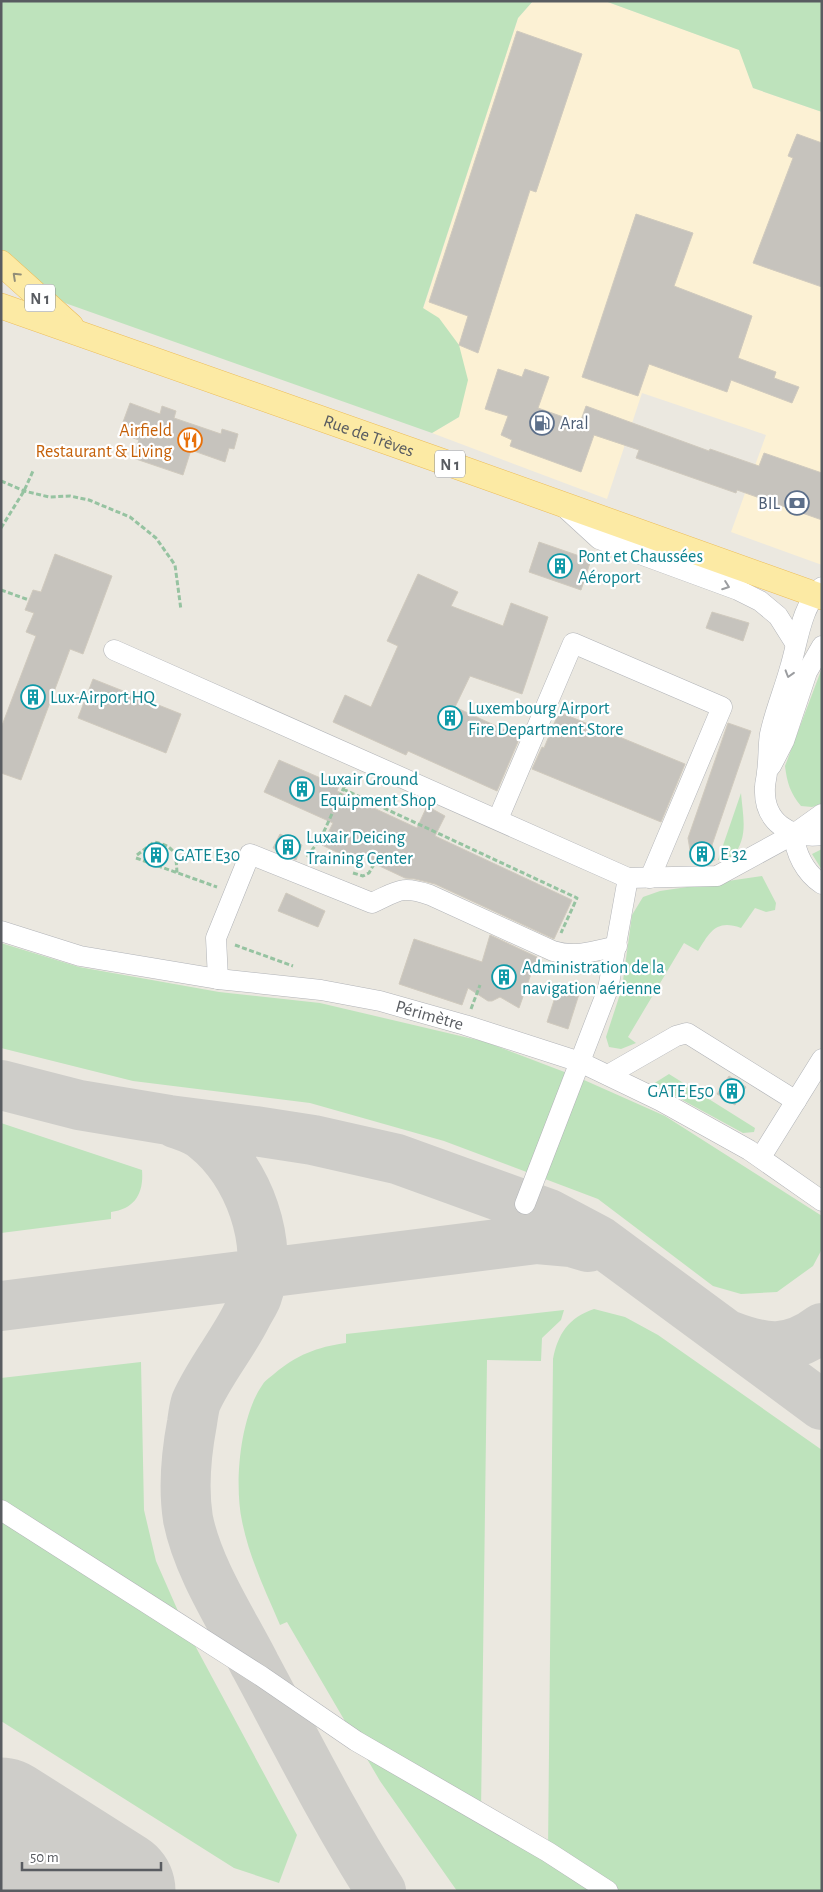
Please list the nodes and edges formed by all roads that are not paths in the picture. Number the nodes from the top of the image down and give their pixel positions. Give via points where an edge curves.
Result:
1 (1, 262) edge
2 (1, 306) edge
3 (78, 333) junction
4 (560, 503) junction
5 (819, 593) edge
6 (795, 643) junction
7 (822, 646) edge
8 (114, 650) dead end
9 (767, 772) junction
10 (822, 814) edge
11 (498, 819) junction
12 (794, 834) junction
13 (822, 836) edge
14 (628, 878) junction
15 (650, 878) junction
16 (822, 884) edge
17 (1, 932) edge
18 (618, 946) junction
19 (218, 979) junction
20 (822, 1059) edge
21 (580, 1062) junction
22 (608, 1075) junction
23 (796, 1101) junction
24 (761, 1157) junction
25 (822, 1201) edge
26 (525, 1204) dead end
27 (1, 1510) edge
28 (608, 1891) edge

3 -> 1 main road, N 1
2 - 3 main road, Rue de Trèves / N 1
3 - 4 main road, Rue de Trèves / N 1
4 - 5 main road, Rue de Trèves / N 1
4 -> 6 lane via 599,539 760,601 778,616
5 - 6 lane
6 -> 9 lane via 770,734
7 - 9 lane via 807,672 784,741
8 - 11 lane
9 - 12 lane via 764,786 771,816
10 - 12 lane
11 - 14 lane
11 - 15 lane via 573,643 722,707
12 - 13 lane
12 - 15 lane via 717,876
12 - 16 lane via 803,865
14 - 15 lane
14 - 18 lane
17 - 19 lane, Périmètre via 80,956
18 - 19 lane via 567,955 414,889 406,888 372,903 250,854 216,938
18 - 21 lane via 608,989
19 - 21 lane, Périmètre via 321,990 380,1001
20 - 23 lane
21 - 22 lane, Périmètre
21 - 26 lane
22 - 23 lane via 676,1036 688,1033
22 - 24 lane, Périmètre
23 - 24 lane
24 - 25 lane, Périmètre
27 - 28 lane via 356,1741 548,1852

